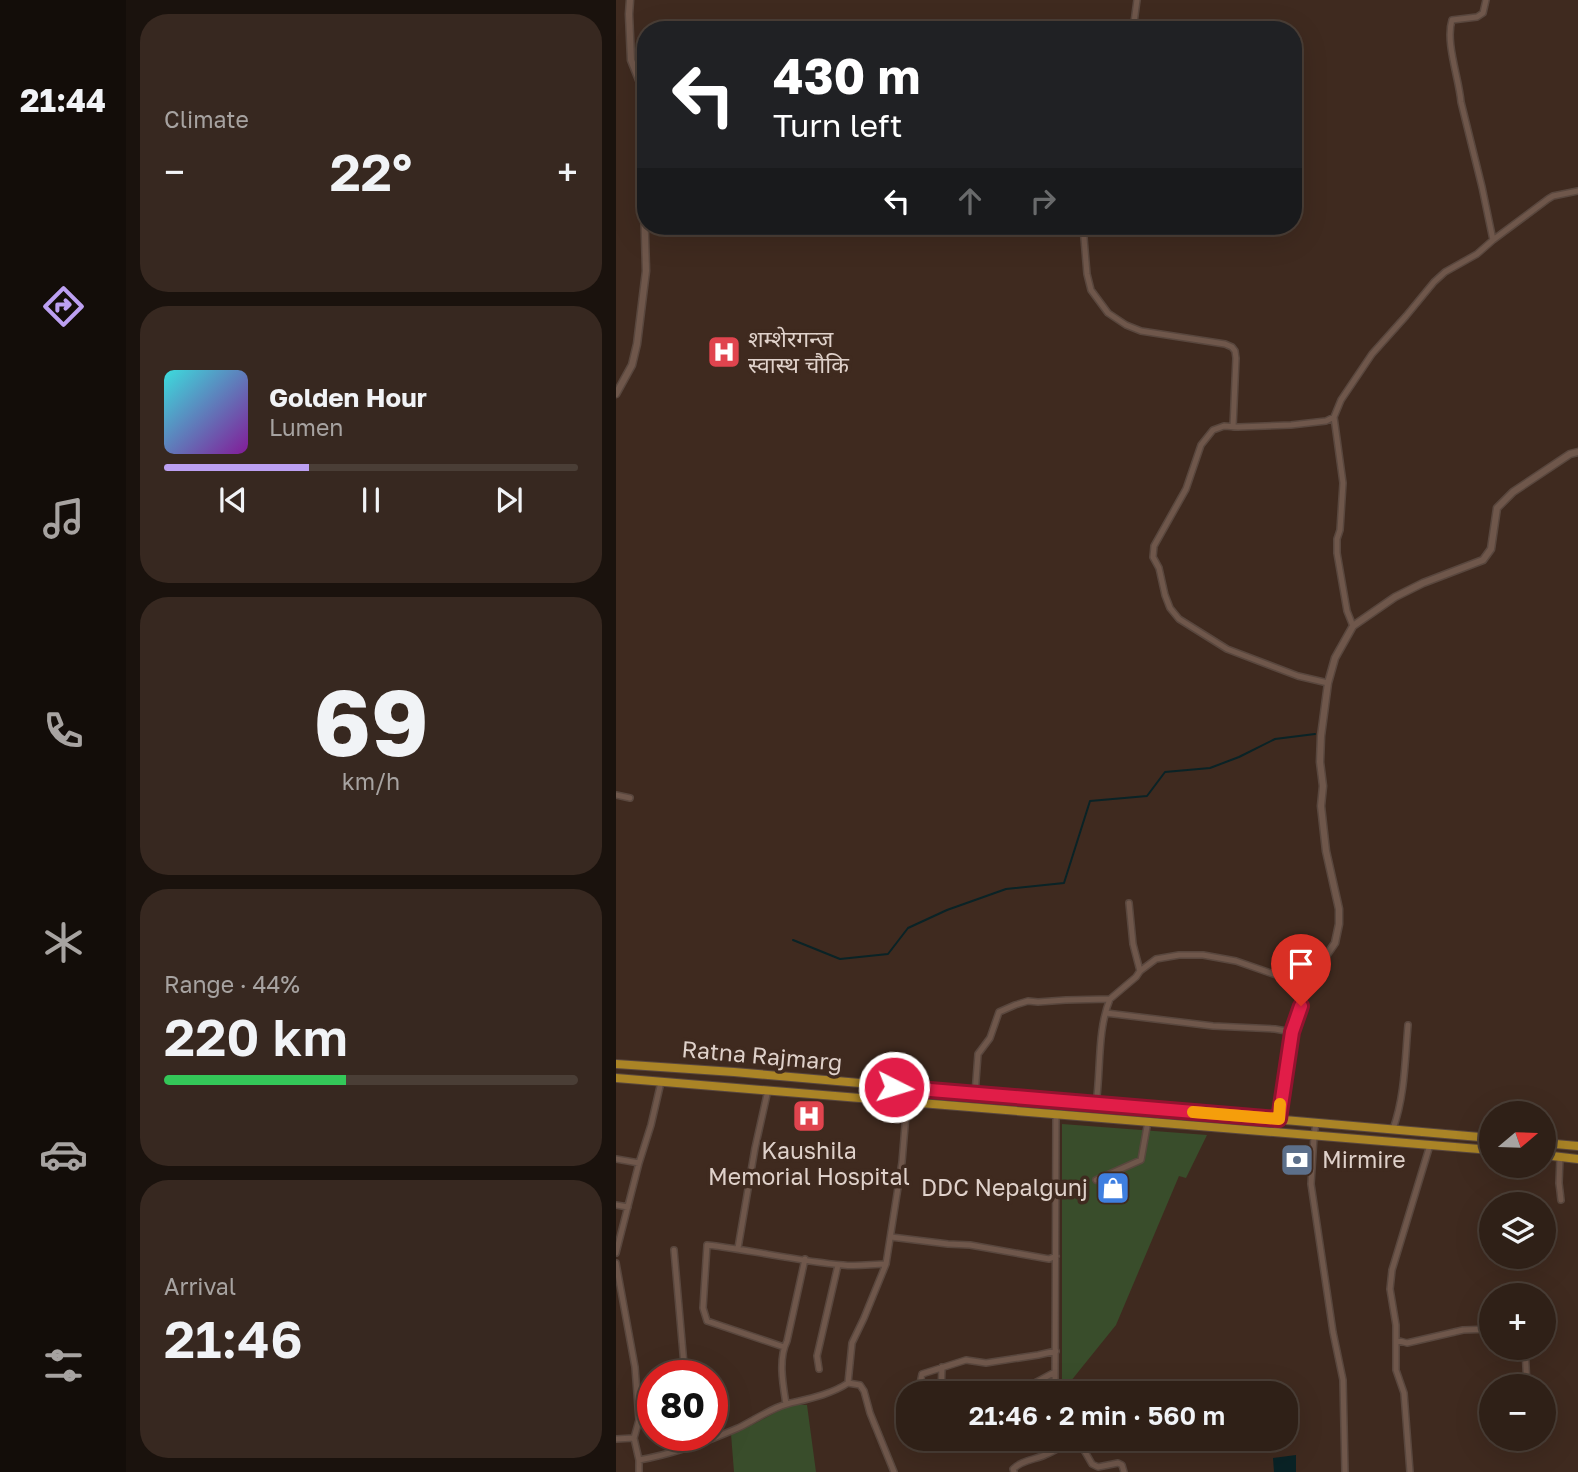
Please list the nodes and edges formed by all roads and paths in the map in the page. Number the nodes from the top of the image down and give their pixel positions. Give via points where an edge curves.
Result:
1 (631, 0) edge
2 (1137, 0) edge
3 (1486, 0) edge
4 (1134, 21) edge
5 (637, 75) edge
6 (1578, 191) edge
7 (645, 235) edge
8 (1084, 235) edge
9 (1493, 240) junction
10 (616, 394) edge
11 (1334, 417) junction
12 (1233, 427) junction
13 (1578, 452) edge
14 (1353, 626) junction
15 (1328, 683) junction
16 (616, 795) edge
17 (630, 798) dead end
18 (1129, 903) dead end
19 (1140, 971) junction
20 (1308, 986) junction
21 (1110, 999) junction
22 (1105, 1013) junction
23 (1408, 1025) dead end
24 (1292, 1032) junction
25 (616, 1064) edge
26 (616, 1078) edge
27 (661, 1082) junction
28 (768, 1090) junction
29 (975, 1094) junction
30 (907, 1102) junction
31 (1096, 1104) junction
32 (1056, 1114) junction
33 (1279, 1119) junction
34 (1147, 1121) junction
35 (1316, 1124) junction
36 (1392, 1129) junction
37 (1276, 1132) junction
38 (1314, 1136) junction
39 (1479, 1137) edge
40 (1556, 1144) edge
41 (1430, 1145) junction
42 (1578, 1146) edge
43 (1479, 1149) edge
44 (1556, 1156) edge
45 (1560, 1157) junction
46 (1578, 1158) edge
47 (616, 1159) edge
48 (639, 1163) junction
49 (1096, 1180) dead end
50 (1561, 1200) dead end
51 (616, 1205) edge
52 (628, 1207) junction
53 (891, 1237) junction
54 (737, 1248) junction
55 (674, 1250) dead end
56 (616, 1252) edge
57 (1056, 1256) junction
58 (805, 1259) junction
59 (616, 1263) edge
60 (886, 1264) junction
61 (838, 1265) junction
62 (1479, 1329) edge
63 (1396, 1340) junction
64 (784, 1347) junction
65 (1056, 1351) junction
66 (684, 1360) edge
67 (942, 1367) junction
68 (819, 1369) dead end
69 (1055, 1373) junction
70 (921, 1381) edge
71 (941, 1381) edge
72 (1039, 1381) edge
73 (1055, 1381) edge
74 (848, 1383) junction
75 (786, 1404) junction
76 (728, 1432) edge
77 (634, 1438) junction
78 (616, 1439) edge
79 (676, 1451) edge
80 (1053, 1451) edge
81 (1084, 1451) edge
82 (639, 1460) junction
83 (639, 1472) edge
84 (894, 1472) edge
85 (1014, 1472) edge
86 (1124, 1472) edge
87 (1345, 1472) edge
88 (1410, 1472) edge

1 - 5 street via 631,60
2 - 4 street
3 - 9 street via 1485,10 1477,17 1452,20 1450,39
6 - 9 street via 1553,196
7 - 10 street via 646,271 637,344 632,365
8 - 12 street via 1091,290 1108,313 1141,331 1225,344 1236,351
9 - 11 street via 1434,282 1364,364
11 - 12 street via 1292,425
11 - 14 street via 1343,483 1337,553
12 - 15 street via 1219,427 1201,445 1186,489 1154,547 1165,595 1179,619 1227,649
13 - 14 street via 1513,492 1497,508 1491,549 1483,560 1395,597
14 - 15 street via 1335,658
15 - 20 street via 1321,736 1321,806 1339,924 1335,943
16 - 17 street
18 - 19 street
19 - 20 street via 1156,959 1203,955 1236,961
19 - 21 street
20 - 24 street
21 - 22 street
21 - 29 street via 1028,1001 999,1012 990,1038 978,1054
22 - 24 street
22 - 31 street
23 - 36 street
24 - 33 street
25 - 29 highway, Ratna Rajmarg
26 - 27 highway, Ratna Rajmarg
27 - 28 highway, Ratna Rajmarg
27 - 48 street
28 - 30 highway, Ratna Rajmarg
28 - 54 street
29 - 31 highway, Ratna Rajmarg
30 - 32 highway, Ratna Rajmarg
30 - 53 street
31 - 33 highway, Ratna Rajmarg
32 - 34 highway, Ratna Rajmarg
32 - 57 street
33 - 35 highway, Ratna Rajmarg
33 - 37 street
34 - 37 highway, Ratna Rajmarg
34 - 49 street via 1141,1160
35 - 36 highway, Ratna Rajmarg
35 - 38 street
36 - 39 highway, Ratna Rajmarg
37 - 38 highway, Ratna Rajmarg
38 - 41 highway, Ratna Rajmarg
38 - 87 street via 1311,1184 1343,1380
40 - 42 highway
41 - 43 highway, Ratna Rajmarg
41 - 63 street via 1392,1270
44 - 45 highway
45 - 46 highway
45 - 50 street
47 - 48 street
48 - 52 street
51 - 52 street
52 - 56 street
53 - 57 street via 1049,1259
53 - 60 street
54 - 58 street
54 - 64 street via 707,1245 702,1308 707,1321
55 - 66 street
57 - 65 street
58 - 61 street
58 - 64 street
59 - 77 street via 635,1367 639,1420
60 - 61 street
60 - 74 street via 852,1343
61 - 68 street via 817,1356
62 - 63 street via 1407,1343
63 - 88 street
64 - 75 street
65 - 67 street via 986,1363 966,1360
65 - 69 street
67 - 70 street via 922,1374
67 - 71 street
69 - 72 street
69 - 73 street
74 - 75 street via 832,1393
74 - 84 street via 860,1385 864,1391
75 - 76 street
77 - 78 street
77 - 82 street
79 - 82 street
80 - 85 street via 1017,1465
81 - 86 street via 1092,1464 1118,1463
82 - 83 street

